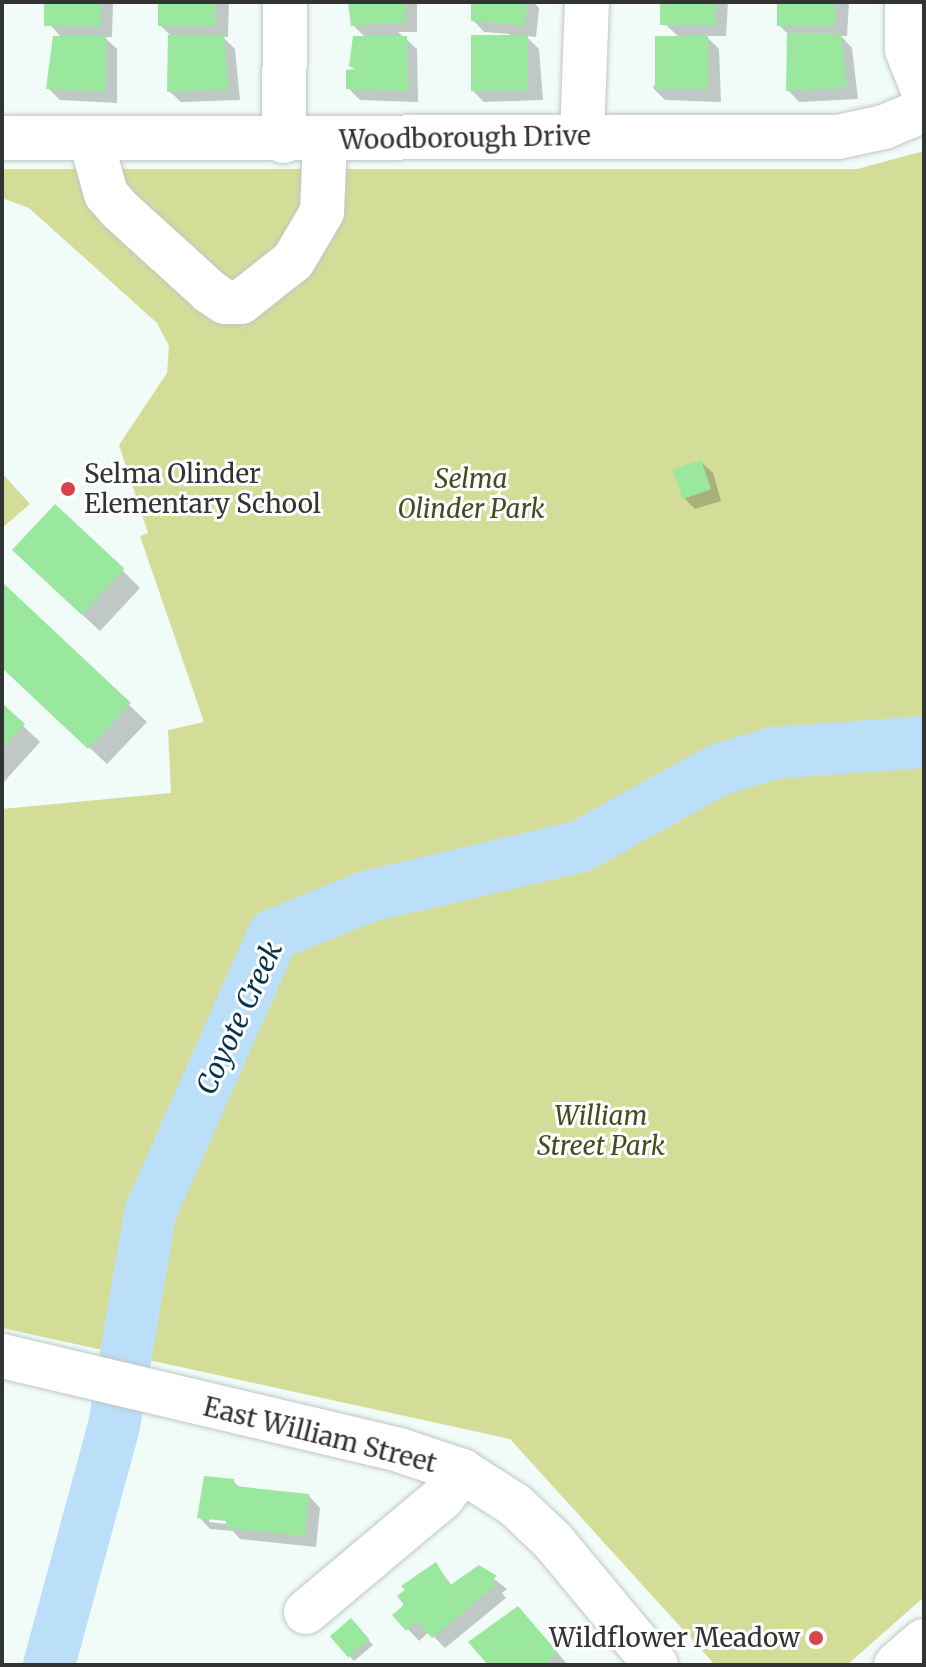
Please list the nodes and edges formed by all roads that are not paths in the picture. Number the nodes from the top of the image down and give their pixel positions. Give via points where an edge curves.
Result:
1 (285, 2) edge
2 (587, 2) edge
3 (907, 2) edge
4 (924, 93) edge
5 (924, 110) edge
6 (582, 137) junction
7 (2, 138) edge
8 (91, 140) junction
9 (304, 140) junction
10 (7, 1358) edge
11 (462, 1471) junction
12 (306, 1612) dead end
13 (924, 1641) edge
14 (656, 1665) edge
15 (896, 1665) edge

1 - 9 street
2 - 6 street
3 - 4 street via 907,50
5 - 6 street, Woodborough Drive via 884,127 838,137
6 - 9 street, Woodborough Drive
7 - 8 street, Woodborough Drive
8 - 9 street, Woodborough Drive
8 - 9 street via 106,194 225,302 241,302 293,261 322,212
10 - 11 street, East William Street via 399,1450
11 - 12 street via 442,1498
11 - 14 street, East William Street via 515,1505 553,1541
13 - 15 street

